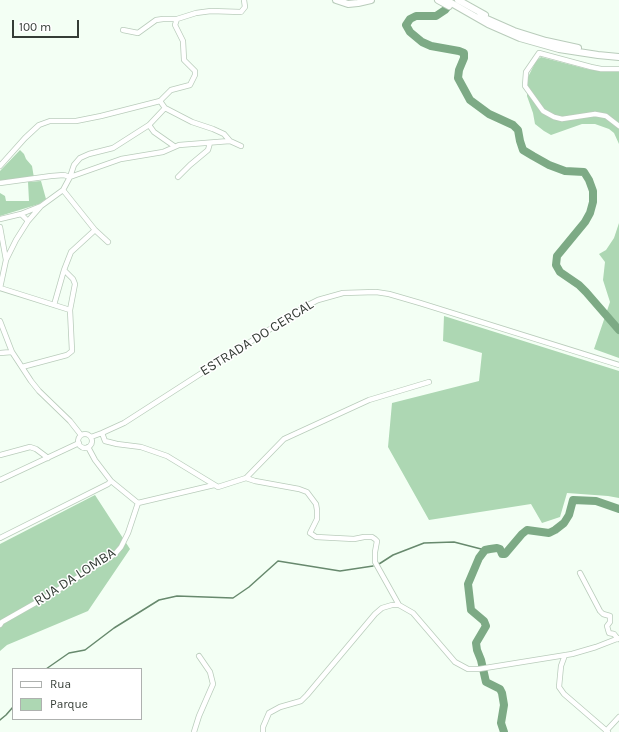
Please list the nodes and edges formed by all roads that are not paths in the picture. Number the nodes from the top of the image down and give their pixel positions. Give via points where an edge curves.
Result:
1 (244, 0) edge
2 (336, 0) edge
3 (371, 0) edge
4 (442, 0) edge
5 (451, 0) edge
6 (459, 5) edge
7 (177, 19) junction
8 (123, 30) dead end
9 (619, 53) edge
10 (619, 57) edge
11 (619, 69) edge
12 (160, 101) junction
13 (165, 108) junction
14 (149, 125) junction
15 (619, 126) edge
16 (230, 141) junction
17 (210, 143) junction
18 (174, 146) junction
19 (240, 146) dead end
20 (0, 166) edge
21 (70, 177) junction
22 (178, 178) dead end
23 (0, 183) edge
24 (63, 190) junction
25 (41, 206) junction
26 (21, 214) junction
27 (0, 219) edge
28 (28, 221) junction
29 (0, 227) edge
30 (95, 230) junction
31 (108, 242) dead end
32 (6, 260) junction
33 (64, 270) junction
34 (0, 288) edge
35 (54, 304) junction
36 (70, 310) junction
37 (0, 320) edge
38 (12, 352) junction
39 (0, 353) edge
40 (619, 365) edge
41 (22, 367) junction
42 (429, 382) dead end
43 (102, 433) junction
44 (81, 435) junction
45 (91, 437) junction
46 (79, 443) junction
47 (88, 447) junction
48 (0, 455) edge
49 (48, 458) junction
50 (246, 478) junction
51 (0, 480) edge
52 (111, 481) junction
53 (214, 485) junction
54 (138, 503) junction
55 (0, 538) edge
56 (580, 573) dead end
57 (399, 605) junction
58 (0, 625) edge
59 (618, 638) edge
60 (565, 655) junction
61 (199, 656) dead end
62 (619, 717) edge
63 (607, 731) edge
64 (194, 732) edge
65 (263, 732) edge

1 - 7 street via 245,7 241,12 211,11
2 - 3 highway via 348,4
4 - 6 highway
5 - 6 highway
6 - 9 highway via 514,31 567,46
6 - 10 highway via 488,24 516,37 574,52
7 - 8 street via 156,20 138,33
7 - 12 street via 176,25 183,42 184,60 195,71 195,76 190,85 171,90
11 - 15 street via 591,67 538,53 526,72 525,86 543,111 554,117 562,119 595,114 606,116
12 - 13 street
12 - 20 street via 76,121 50,121 39,125
13 - 14 street
13 - 16 street via 224,134
14 - 18 street via 154,132
14 - 21 street via 113,148 80,158 74,164
16 - 17 street
16 - 19 street
17 - 18 street
17 - 22 street via 208,150
18 - 21 street via 163,152 121,159
21 - 23 street via 51,176
21 - 24 street
24 - 25 street
24 - 30 street
25 - 26 street
25 - 28 street
26 - 27 street
26 - 28 street
28 - 32 street
29 - 32 street
30 - 31 street
30 - 33 street via 71,252
32 - 34 street
33 - 35 street
33 - 36 street via 75,284
34 - 35 street
35 - 36 street
36 - 41 street via 72,351 67,355
37 - 38 street
38 - 39 street
38 - 41 street
40 - 43 street, ESTRADA DO CERCAL via 408,299 376,292 343,293 306,306 124,423
41 - 44 street via 39,391
42 - 50 street via 369,400 284,438
43 - 45 street, ESTRADA DO CERCAL
43 - 53 street via 105,441 141,446 167,456
44 - 45 street
44 - 46 street
45 - 47 street via 92,441
46 - 47 street via 84,448
46 - 49 street
47 - 52 street
48 - 49 street via 30,447
49 - 51 street
50 - 53 street via 218,487
50 - 57 street via 307,492 316,504 317,519 310,533 316,537 354,539 364,536 375,539 376,562
52 - 54 street
52 - 55 street
53 - 54 street
54 - 58 street, RUA DA LOMBA via 124,542 115,554
56 - 59 street via 600,611 610,616 609,633
57 - 60 street via 413,613 455,662 468,669
57 - 65 street via 382,608 375,614 308,695 268,713
59 - 60 street
60 - 63 street via 558,687
61 - 64 street via 210,672 213,684
62 - 63 street

